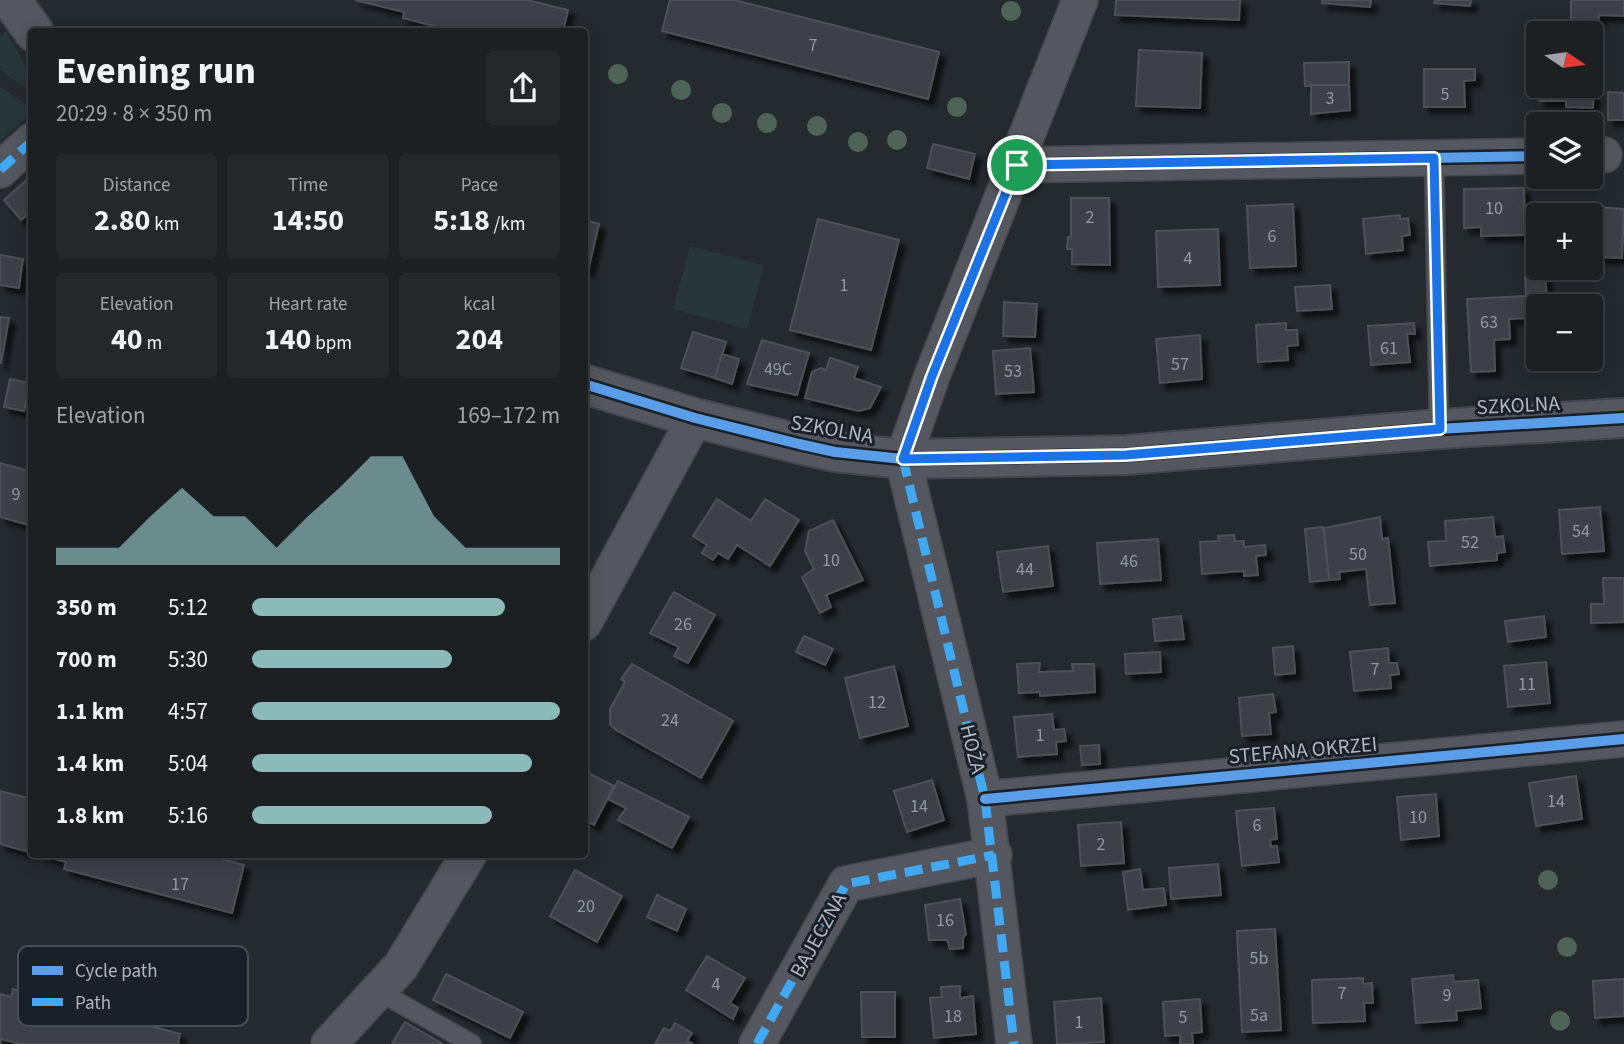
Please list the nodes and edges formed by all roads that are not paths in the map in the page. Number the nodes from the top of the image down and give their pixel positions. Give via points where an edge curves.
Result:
1 (11, 0) edge
2 (1080, 0) edge
3 (31, 28) edge
4 (28, 145) edge
5 (1526, 156) edge
6 (1434, 158) junction
7 (1017, 165) junction
8 (0, 170) edge
9 (588, 385) edge
10 (695, 418) junction
11 (1624, 418) edge
12 (1440, 429) junction
13 (903, 459) junction
14 (588, 616) edge
15 (1624, 739) edge
16 (985, 799) junction
17 (995, 855) junction
18 (466, 858) edge
19 (380, 992) junction
20 (330, 1044) edge
21 (472, 1044) edge
22 (757, 1044) edge
23 (1014, 1044) edge

1 - 3 street
2 - 7 street
4 - 8 street
5 - 6 street
6 - 7 street
6 - 12 lane
7 - 13 street
9 - 10 street, SZKOLNA
10 - 13 street, SZKOLNA via 835,452
10 - 14 street
11 - 12 street, SZKOLNA
12 - 13 street, SZKOLNA via 1126,455
13 - 16 street, HOŻA
15 - 16 street, STEFANA OKRZEI
16 - 17 street, HOŻA
17 - 22 street, BAJECZNA via 846,884
17 - 23 street, HOŻA
18 - 19 street via 425,930
19 - 20 street
19 - 21 lane

